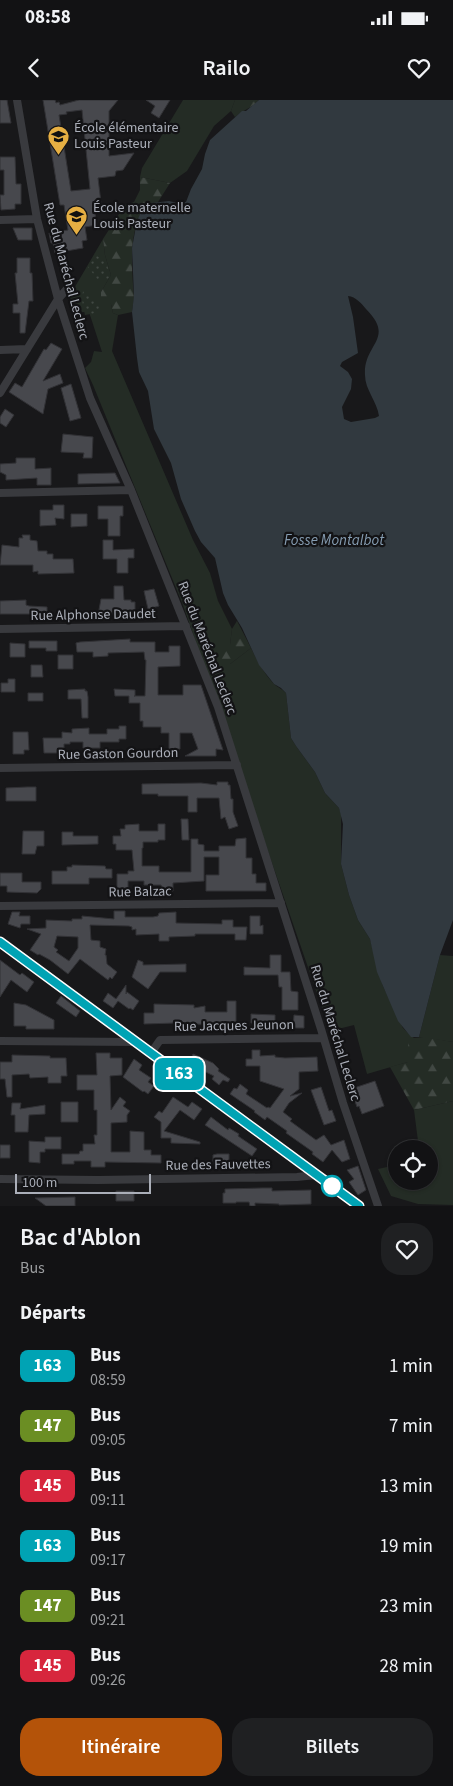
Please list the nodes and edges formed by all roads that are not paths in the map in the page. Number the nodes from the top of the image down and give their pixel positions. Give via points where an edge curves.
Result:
1 (17, 100) edge
2 (37, 219) junction
3 (0, 220) edge
4 (67, 289) dead end
5 (58, 299) junction
6 (27, 349) junction
7 (0, 350) edge
8 (0, 393) edge
9 (131, 490) junction
10 (0, 493) edge
11 (186, 626) junction
12 (0, 629) edge
13 (237, 765) junction
14 (0, 768) edge
15 (281, 903) junction
16 (0, 906) edge
17 (0, 942) edge
18 (323, 1038) junction
19 (0, 1042) edge
20 (138, 1042) junction
21 (151, 1053) junction
22 (316, 1175) junction
23 (0, 1180) edge
24 (359, 1206) edge
25 (378, 1206) edge

1 - 2 street, Rue du Maréchal Leclerc
2 - 3 street
2 - 5 street, Rue du Maréchal Leclerc
4 - 5 street
5 - 6 street
5 - 9 street, Rue du Maréchal Leclerc via 90,398
6 - 7 street
6 - 8 street
9 - 10 street
9 - 11 street, Rue du Maréchal Leclerc
11 - 12 street, Rue Alphonse Daudet
11 - 13 street, Rue du Maréchal Leclerc
13 - 14 street, Rue Gaston Gourdon
13 - 15 street, Rue du Maréchal Leclerc
15 - 16 street, Rue Balzac
15 - 18 street, Rue du Maréchal Leclerc
17 - 20 street
18 - 21 street, Rue Jacques Jeunon via 160,1040
18 - 25 street, Rue du Maréchal Leclerc
19 - 20 street
20 - 21 street
21 - 22 street
22 - 23 street, Rue des Fauvettes
22 - 24 street

